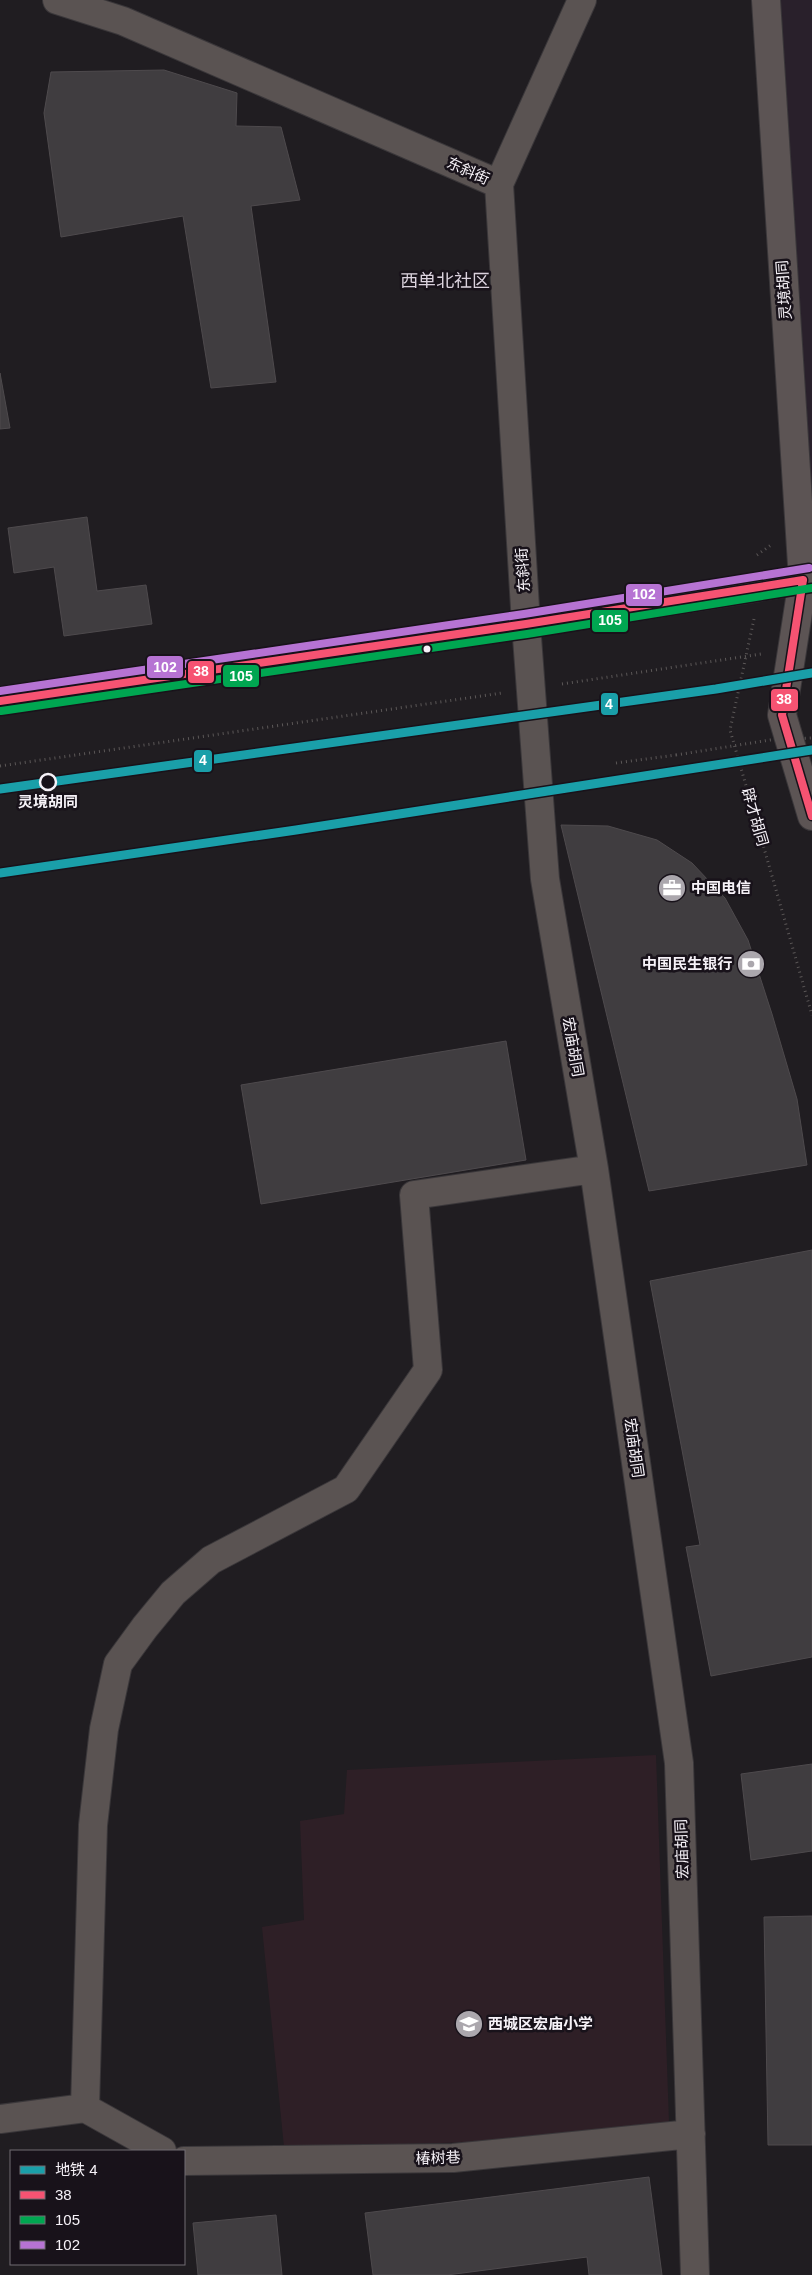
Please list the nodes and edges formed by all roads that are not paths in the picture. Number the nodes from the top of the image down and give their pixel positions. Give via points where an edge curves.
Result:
1 (58, 0) edge
2 (582, 0) edge
3 (766, 0) edge
4 (499, 184) junction
5 (805, 524) edge
6 (810, 586) edge
7 (526, 624) junction
8 (0, 701) edge
9 (812, 816) edge
10 (594, 1169) junction
11 (85, 2108) junction
12 (0, 2119) edge
13 (691, 2134) junction
14 (160, 2150) edge
15 (185, 2161) edge
16 (696, 2275) edge

1 - 4 street, 东斜街 via 124,21
2 - 4 street
3 - 5 main road, 灵境胡同
4 - 7 street, 东斜街
5 - 6 main road, 灵境胡同
6 - 7 main road via 760,587
6 - 9 main road via 791,649 782,715
7 - 8 main road
7 - 10 street, 宏庙胡同 via 545,879
10 - 11 street via 414,1195 428,1370 346,1489 211,1560 173,1593 118,1664 104,1730 93,1825
10 - 13 street, 宏庙胡同 via 679,1763
11 - 12 street
11 - 14 street
13 - 15 street, 椿树巷 via 453,2158
13 - 16 street, 宏庙胡同

